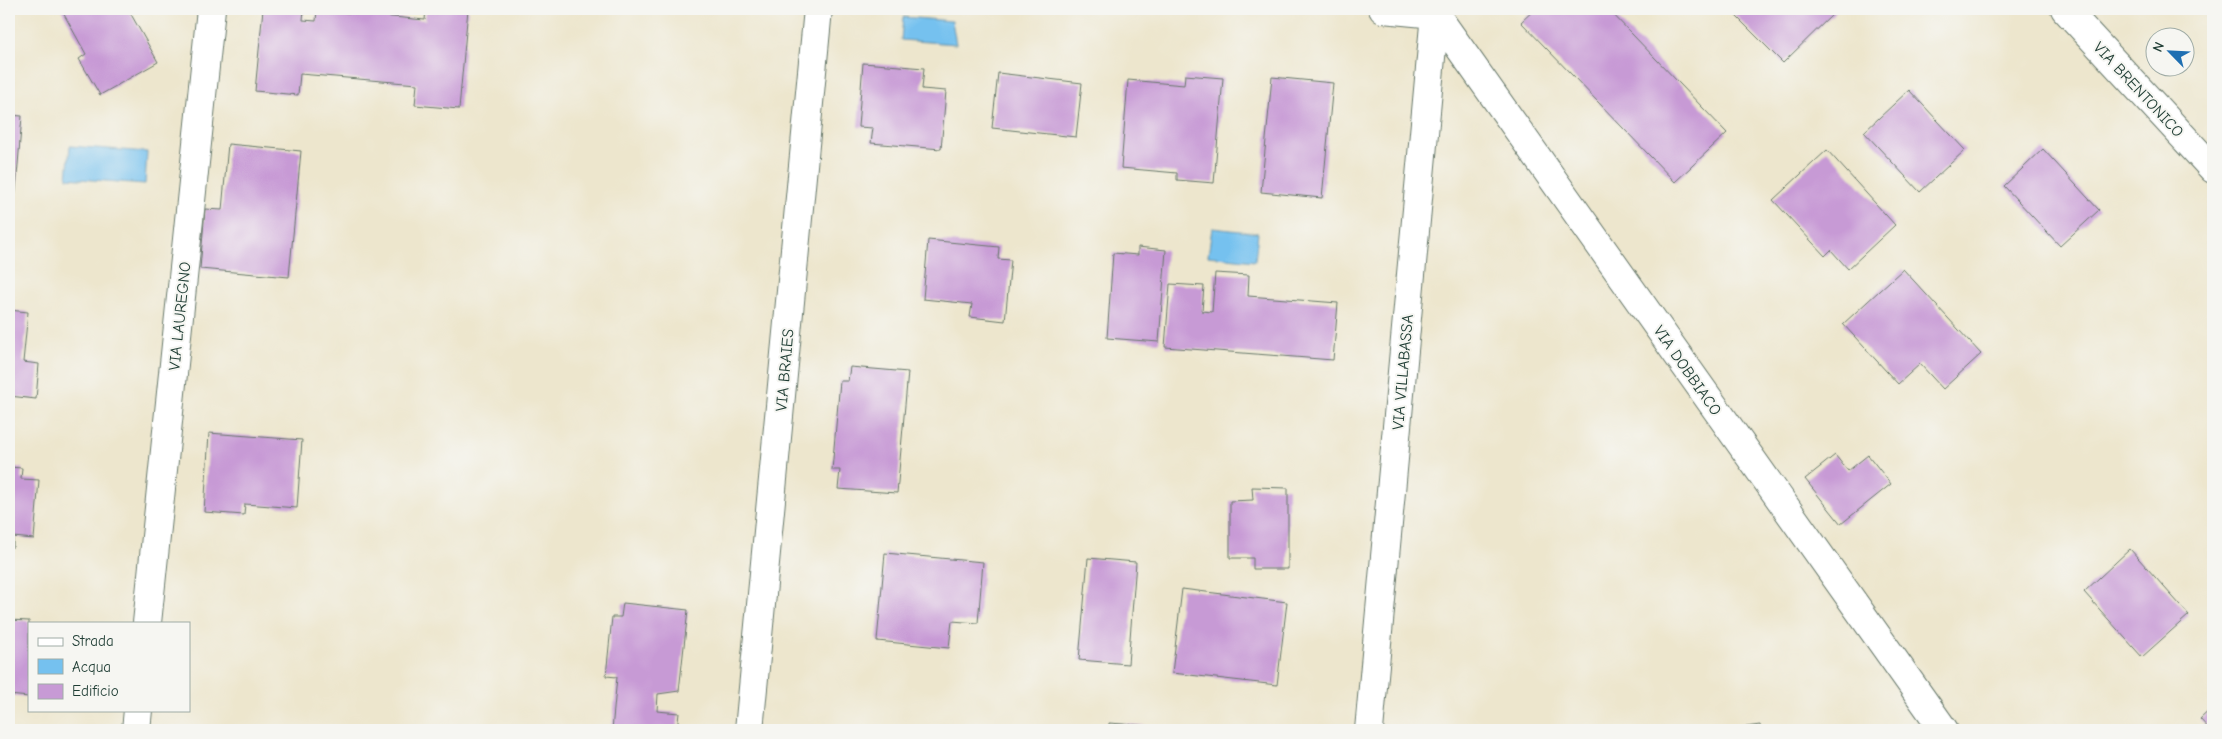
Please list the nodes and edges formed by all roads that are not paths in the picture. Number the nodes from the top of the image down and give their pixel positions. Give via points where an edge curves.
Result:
1 (211, 9) edge
2 (818, 9) edge
3 (1383, 9) edge
4 (2065, 9) edge
5 (1436, 10) edge
6 (2213, 169) edge
7 (147, 622) edge
8 (138, 712) edge
9 (136, 730) edge
10 (749, 730) edge
11 (1369, 730) edge
12 (1944, 730) edge

1 - 7 street, VIA LAUREGNO
2 - 10 street, VIA BRAIES
3 - 5 street
4 - 6 street, VIA BRENTONICO
5 - 11 street, VIA VILLABASSA
5 - 12 street, VIA DOBBIACO
8 - 9 street

